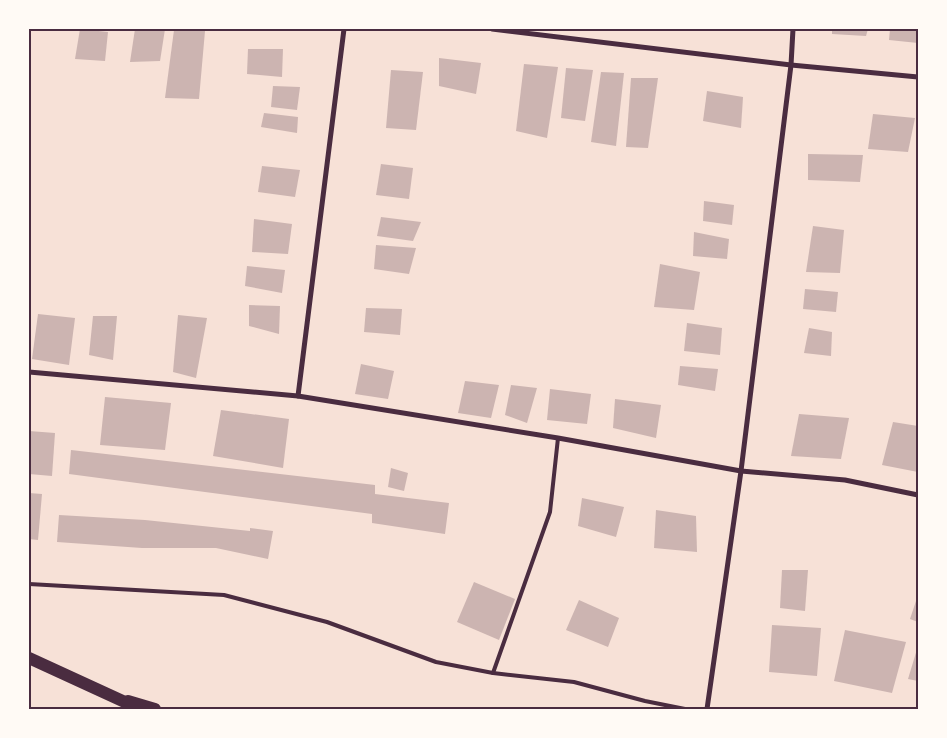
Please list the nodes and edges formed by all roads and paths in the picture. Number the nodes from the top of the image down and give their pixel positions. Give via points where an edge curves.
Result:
1 (344, 29) edge
2 (492, 29) edge
3 (793, 29) edge
4 (791, 65) junction
5 (918, 76) edge
6 (29, 372) edge
7 (298, 396) junction
8 (558, 438) junction
9 (742, 471) junction
10 (918, 495) edge
11 (29, 584) edge
12 (29, 658) edge
13 (493, 673) junction
14 (107, 694) junction
15 (136, 709) edge
16 (154, 709) edge
17 (685, 709) edge
18 (707, 709) edge

1 - 7 street
2 - 4 street
3 - 4 street
4 - 5 street
4 - 9 street
6 - 7 street
7 - 8 street
8 - 9 street
8 - 13 lane via 550,512
9 - 10 street via 845,480
9 - 18 street
11 - 13 lane via 224,595 327,622 436,662
12 - 14 main road
13 - 17 lane via 574,682
14 - 15 main road
14 - 16 main road

